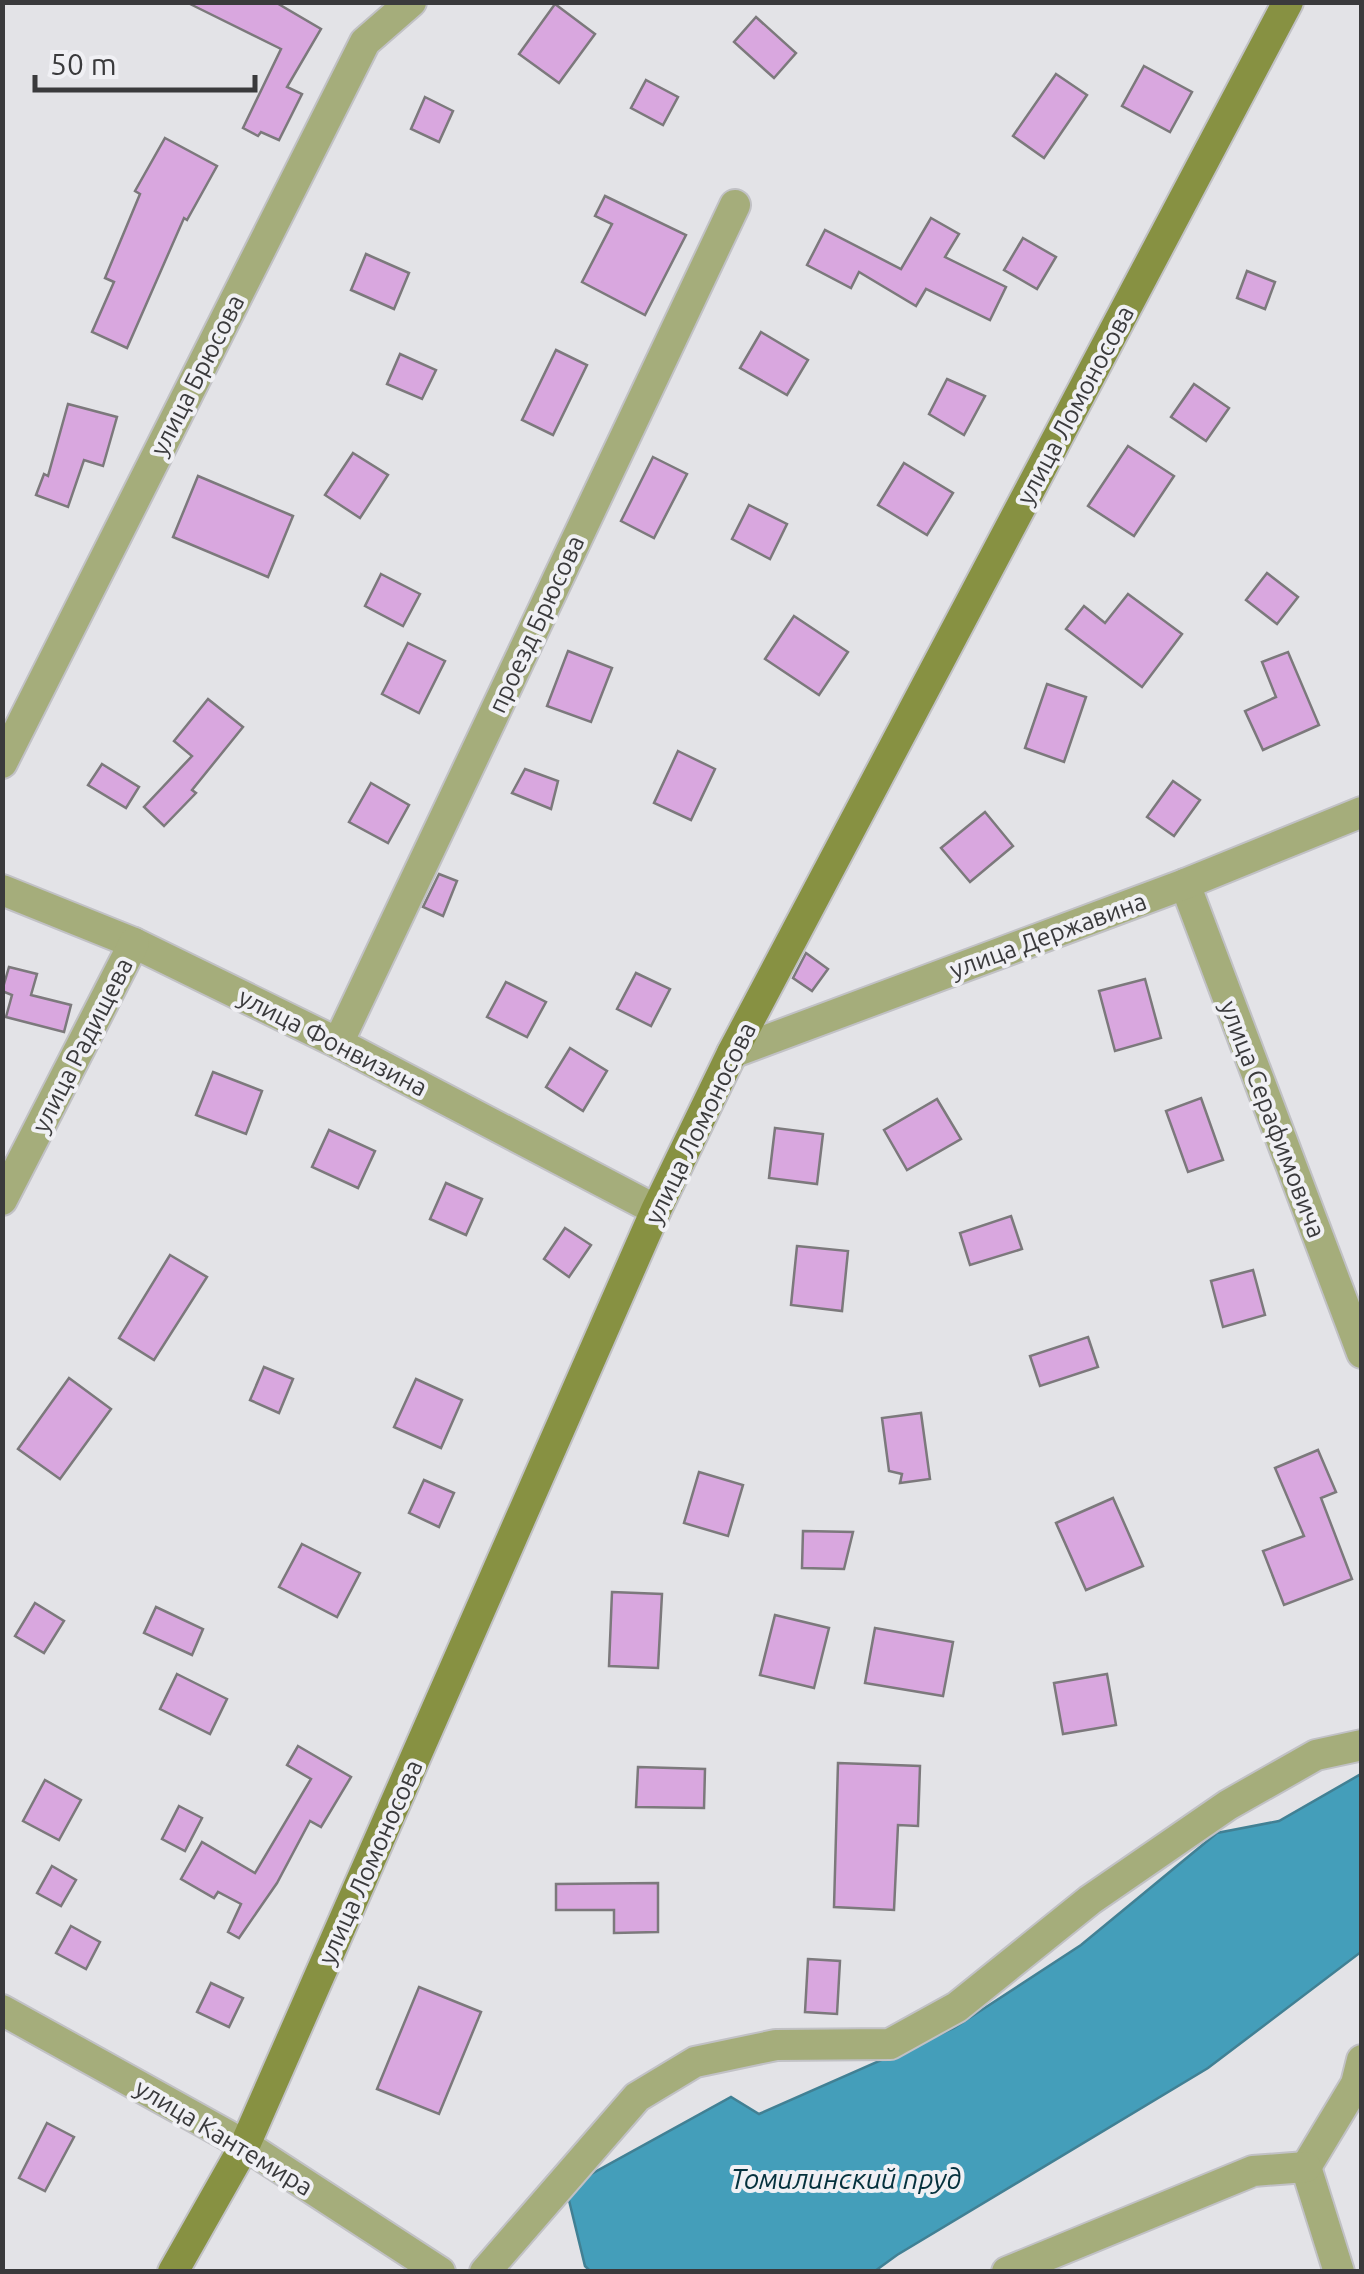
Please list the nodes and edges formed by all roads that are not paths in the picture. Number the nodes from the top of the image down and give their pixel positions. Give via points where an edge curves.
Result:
1 (411, 2) edge
2 (1288, 2) edge
3 (735, 206) dead end
4 (2, 763) edge
5 (1362, 812) edge
6 (1185, 884) junction
7 (2, 890) edge
8 (134, 943) junction
9 (338, 1042) junction
10 (732, 1053) junction
11 (2, 1200) edge
12 (656, 1210) junction
13 (1362, 1353) edge
14 (1362, 1745) edge
15 (2, 2010) edge
16 (1362, 2060) edge
17 (245, 2145) junction
18 (1306, 2167) junction
19 (1017, 2269) edge
20 (173, 2272) edge
21 (440, 2272) edge
22 (485, 2272) edge
23 (1339, 2272) edge

1 - 4 street, улица Брюсова via 365,42
2 - 10 street, улица Ломоносова
3 - 9 street, проезд Брюсова
5 - 6 street, улица Державина
6 - 10 street, улица Державина
6 - 13 street, улица Серафимовича
7 - 8 street, улица Фонвизина
8 - 9 street, улица Фонвизина
8 - 11 street, улица Радищева
9 - 12 street, улица Фонвизина
10 - 12 street, улица Ломоносова
12 - 17 street, улица Ломоносова
14 - 22 street via 1316,1755 1228,1805 1090,1900 957,2007 890,2044 776,2045 695,2062 637,2097
15 - 17 street, улица Кантемира
16 - 18 street via 1356,2084
17 - 20 street, улица Ломоносова
17 - 21 street, улица Кантемира
18 - 19 street via 1253,2171
18 - 23 street

